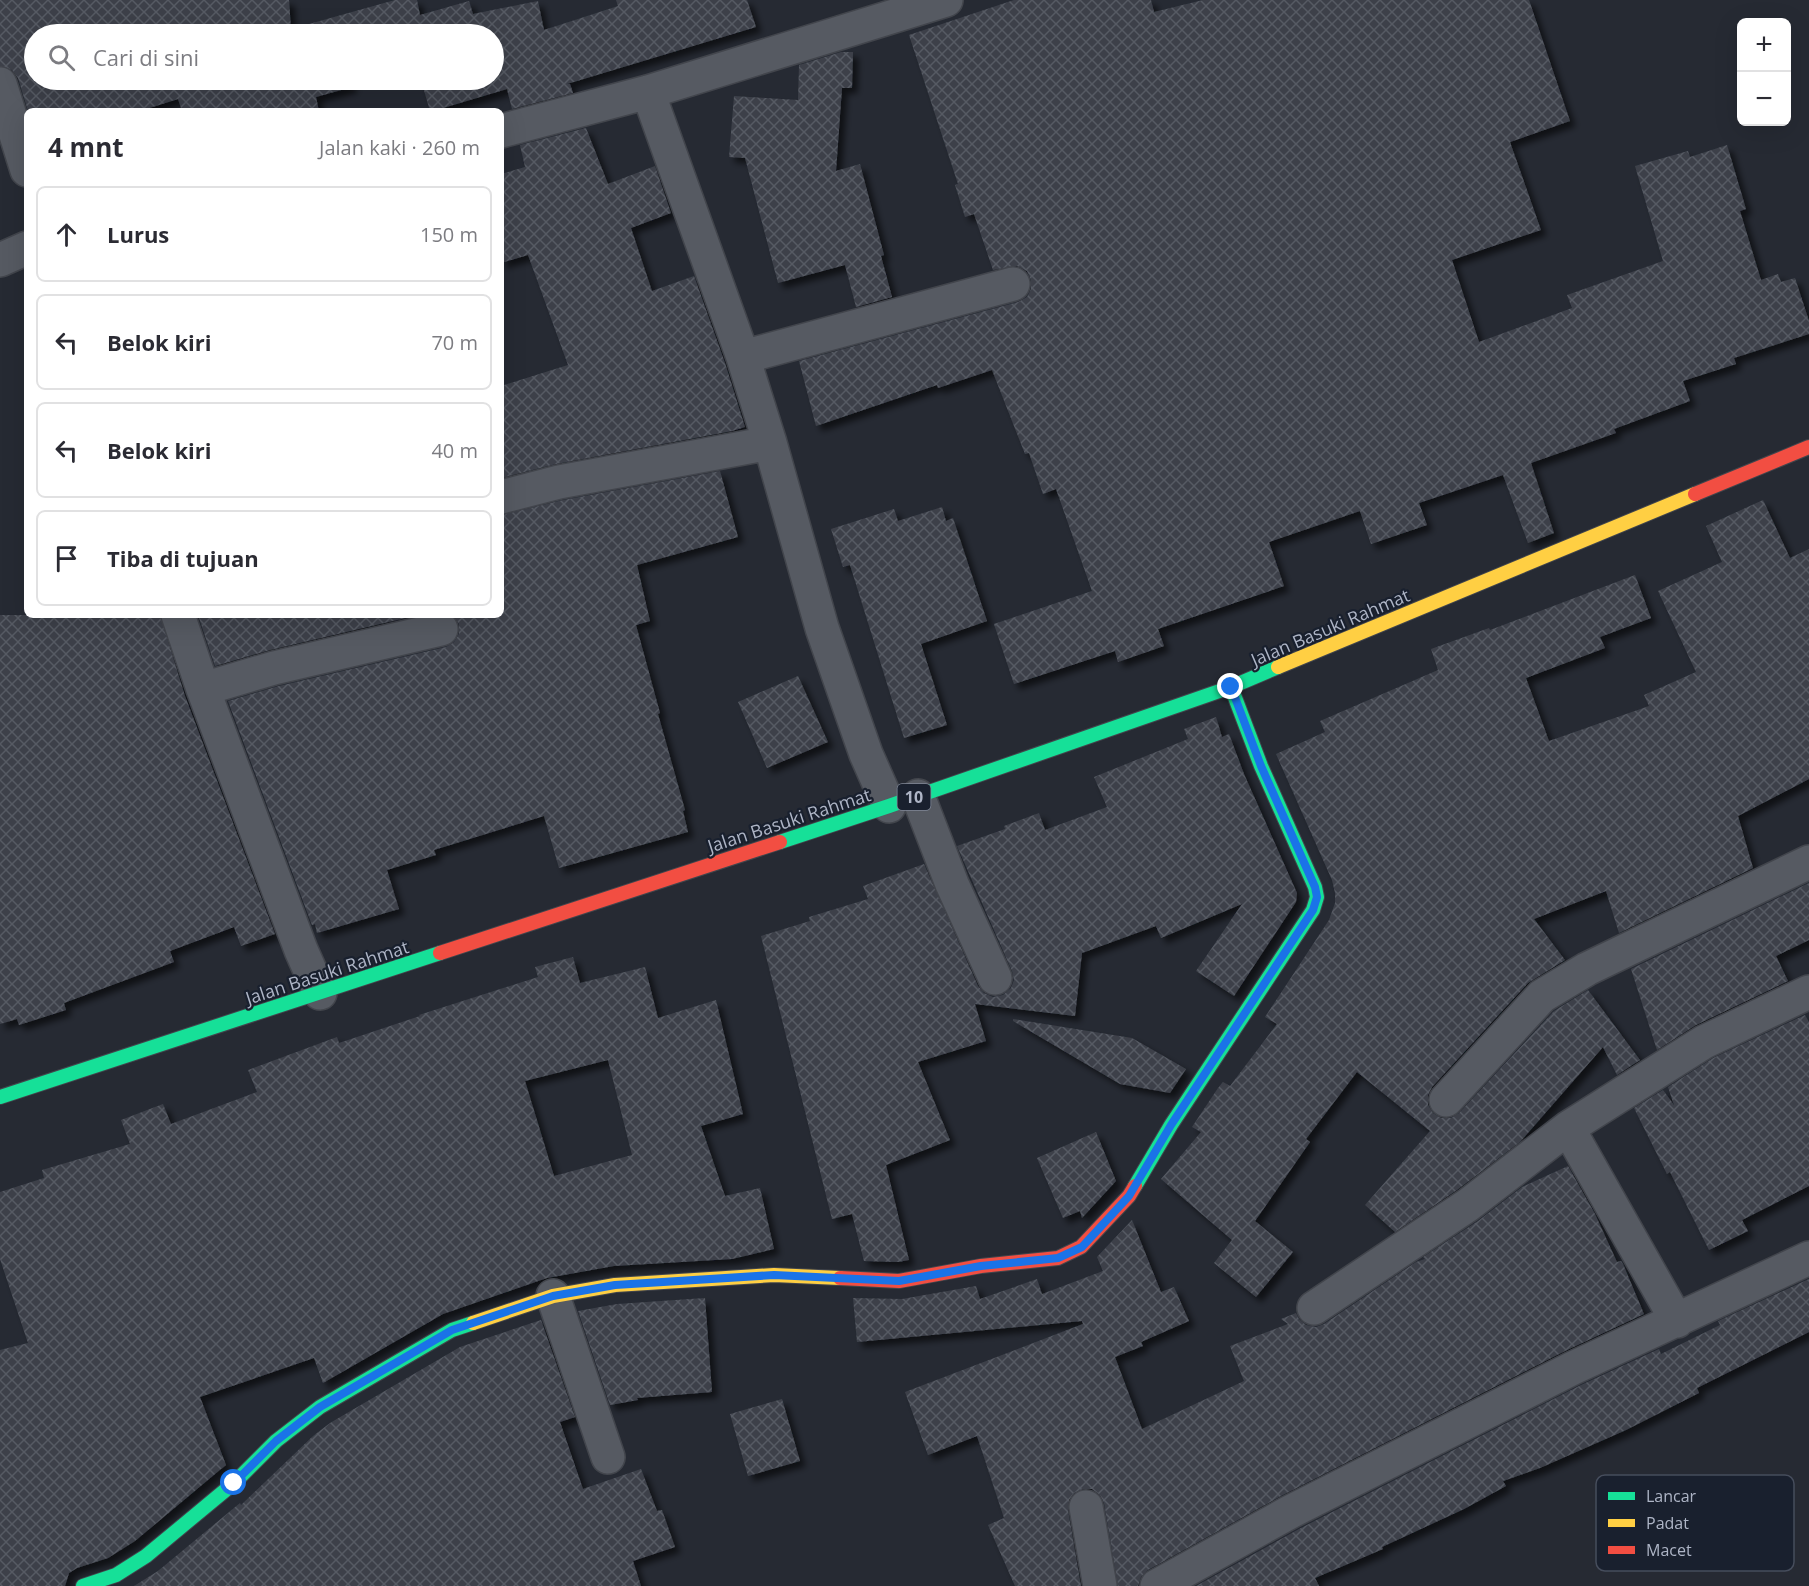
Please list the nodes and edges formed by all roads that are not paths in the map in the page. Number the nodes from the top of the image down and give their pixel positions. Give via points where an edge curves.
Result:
1 (946, 0) edge
2 (0, 84) edge
3 (648, 92) junction
4 (504, 130) edge
5 (24, 160) edge
6 (24, 249) edge
7 (0, 260) edge
8 (1012, 284) dead end
9 (743, 357) junction
10 (770, 443) junction
11 (1809, 447) edge
12 (504, 496) edge
13 (179, 618) edge
14 (441, 629) dead end
15 (1231, 687) junction
16 (203, 689) junction
17 (904, 801) junction
18 (1809, 862) edge
19 (995, 978) dead end
20 (1809, 992) edge
21 (320, 993) junction
22 (0, 1097) edge
23 (1446, 1100) dead end
24 (1568, 1128) junction
25 (1809, 1258) edge
26 (553, 1296) junction
27 (1314, 1308) dead end
28 (1677, 1321) junction
29 (608, 1456) dead end
30 (1086, 1508) dead end
31 (82, 1586) edge
32 (1100, 1586) edge
33 (1157, 1586) edge

1 - 3 street
2 - 5 street
3 - 4 street
3 - 9 street
6 - 7 street
8 - 9 street
9 - 10 street
10 - 12 street via 559,482
10 - 17 street via 822,628 866,754
11 - 15 main road, Jalan Basuki Rahmat / 10
13 - 16 street
14 - 16 street via 274,668
15 - 17 main road, Jalan Basuki Rahmat / 10
15 - 26 main road via 1317,897 1313,910 1171,1125 1129,1196 1082,1247 1058,1258 981,1266 899,1281 774,1275 615,1285
16 - 21 street
17 - 19 street via 952,884
17 - 21 main road, Jalan Basuki Rahmat / 10
18 - 23 street via 1587,969 1542,996
20 - 24 street via 1704,1041
21 - 22 main road, Jalan Basuki Rahmat / 10
24 - 27 street via 1468,1205
24 - 28 street
25 - 28 street
26 - 29 street
26 - 31 main road via 452,1330 320,1407 146,1556 116,1575
28 - 33 street via 1573,1368 1290,1512
30 - 32 street

